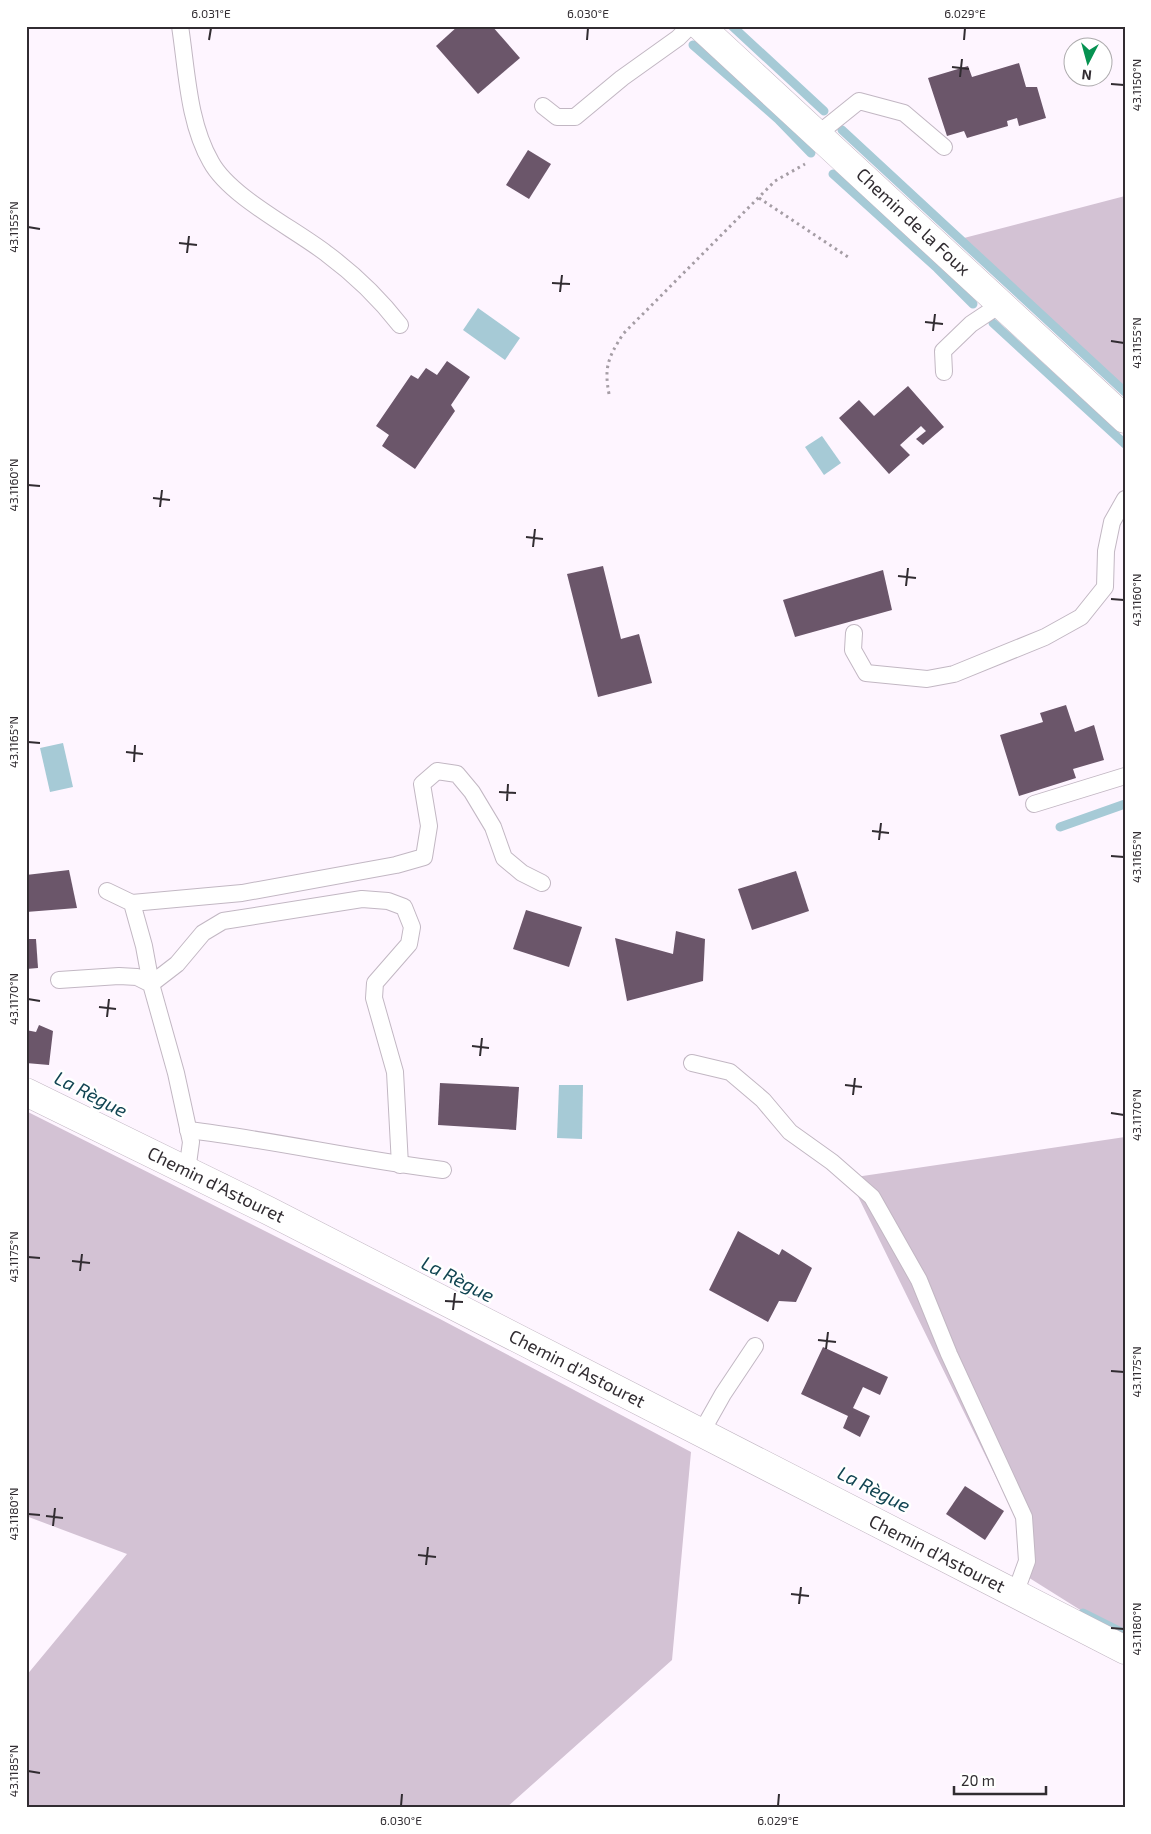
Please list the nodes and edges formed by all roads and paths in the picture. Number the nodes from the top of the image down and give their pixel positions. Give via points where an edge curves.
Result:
1 (180, 26) edge
2 (690, 26) edge
3 (700, 26) edge
4 (543, 106) dead end
5 (827, 142) junction
6 (944, 147) dead end
7 (758, 198) junction
8 (848, 257) dead end
9 (1002, 304) junction
10 (400, 325) dead end
11 (944, 372) dead end
12 (609, 394) dead end
13 (1125, 419) edge
14 (1125, 499) edge
15 (854, 633) dead end
16 (1125, 776) edge
17 (1034, 804) dead end
18 (542, 883) dead end
19 (107, 891) dead end
20 (132, 903) junction
21 (59, 980) dead end
22 (151, 984) junction
23 (692, 1063) dead end
24 (26, 1092) edge
25 (188, 1130) junction
26 (400, 1165) junction
27 (443, 1170) dead end
28 (187, 1171) junction
29 (755, 1346) dead end
30 (701, 1433) junction
31 (1015, 1594) junction
32 (1125, 1650) edge

1 - 10 lane via 195,126 212,164 239,194 327,254 383,303
2 - 4 lane via 576,117 557,117
3 - 5 street, Chemin de la Foux
5 - 6 lane via 859,101 904,113
5 - 7 path via 774,181
5 - 9 street, Chemin de la Foux
7 - 8 path
7 - 12 path via 623,334 607,362 605,374
9 - 11 lane via 971,324 943,351
9 - 13 street, Chemin de la Foux
14 - 15 lane via 1112,522 1106,551 1105,587 1080,617 1045,637 954,674 927,679 866,673 853,650
16 - 17 lane
18 - 20 lane via 522,873 504,858 493,827 457,774 437,771 422,784 429,826 424,857 242,893
19 - 20 lane
20 - 22 lane
21 - 22 lane via 119,976 137,977
22 - 25 lane
22 - 26 lane via 177,964 203,934 223,921 362,899 388,901 404,907 412,927 409,944 375,983 374,998 396,1072
23 - 31 lane via 730,1072 763,1100 790,1132 832,1162 872,1197 919,1280 1024,1518 1027,1561
24 - 28 street, Chemin d'Astouret
25 - 26 lane
25 - 28 lane via 191,1142
26 - 27 lane
28 - 30 street, Chemin d'Astouret
29 - 30 lane
30 - 31 street, Chemin d'Astouret
31 - 32 street, Chemin d'Astouret

